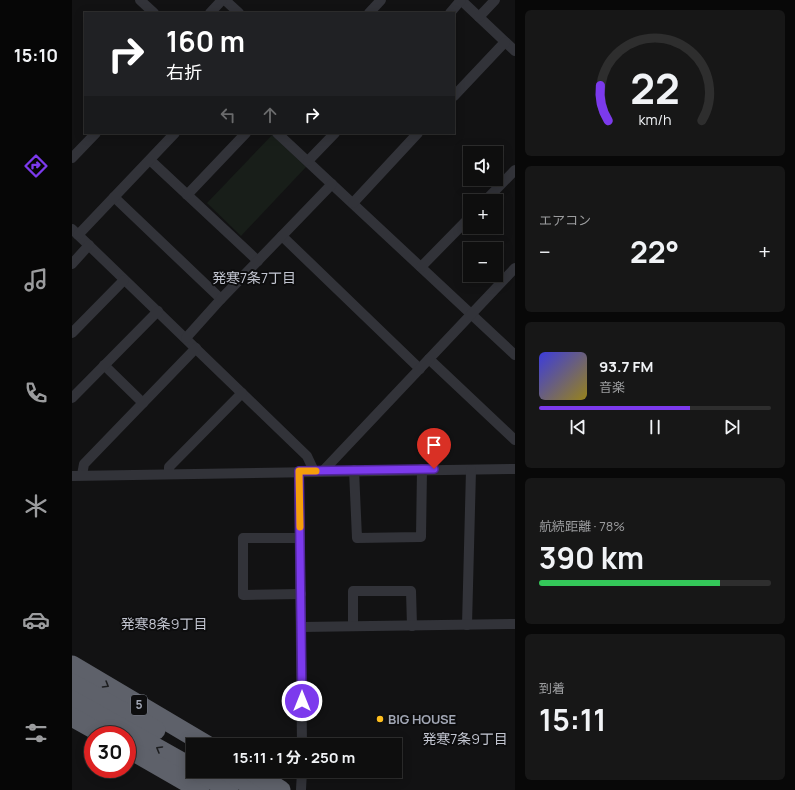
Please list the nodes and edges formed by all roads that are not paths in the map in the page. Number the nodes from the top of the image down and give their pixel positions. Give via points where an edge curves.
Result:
1 (140, 0) edge
2 (222, 0) edge
3 (225, 0) edge
4 (381, 0) edge
5 (461, 0) edge
6 (495, 0) edge
7 (153, 12) edge
8 (211, 12) edge
9 (238, 12) edge
10 (369, 12) edge
11 (451, 12) edge
12 (479, 17) junction
13 (505, 42) junction
14 (514, 50) edge
15 (455, 95) edge
16 (95, 134) edge
17 (175, 134) edge
18 (245, 134) edge
19 (278, 134) edge
20 (334, 134) edge
21 (417, 134) edge
22 (72, 158) edge
23 (150, 160) junction
24 (308, 161) junction
25 (515, 170) edge
26 (332, 184) junction
27 (492, 194) edge
28 (187, 195) junction
29 (114, 197) junction
30 (353, 203) junction
31 (463, 224) edge
32 (75, 232) edge
33 (282, 236) junction
34 (89, 245) junction
35 (258, 261) junction
36 (72, 264) edge
37 (421, 267) junction
38 (514, 272) edge
39 (124, 280) junction
40 (221, 299) junction
41 (158, 311) junction
42 (472, 314) junction
43 (72, 333) edge
44 (186, 338) junction
45 (196, 348) junction
46 (515, 354) edge
47 (429, 360) junction
48 (104, 365) junction
49 (420, 369) junction
50 (242, 393) junction
51 (72, 398) edge
52 (143, 403) junction
53 (515, 440) edge
54 (422, 469) junction
55 (515, 469) edge
56 (354, 470) junction
57 (471, 470) junction
58 (299, 471) junction
59 (318, 471) junction
60 (169, 474) junction
61 (77, 476) edge
62 (300, 538) junction
63 (301, 594) junction
64 (515, 624) edge
65 (467, 625) junction
66 (353, 626) junction
67 (412, 626) junction
68 (302, 627) junction
69 (72, 665) edge
70 (72, 683) edge
71 (72, 700) edge
72 (72, 717) edge
73 (88, 726) edge
74 (195, 738) edge
75 (302, 738) edge
76 (186, 747) edge
77 (136, 753) edge
78 (186, 764) edge
79 (209, 778) edge
80 (238, 778) edge
81 (262, 778) edge
82 (302, 778) edge
83 (200, 790) edge
84 (229, 790) edge
85 (258, 790) edge
86 (281, 790) edge
87 (302, 790) edge

1 - 7 street
2 - 8 street
3 - 9 street
4 - 10 street
5 - 11 street
5 - 12 street
6 - 12 street
12 - 13 street
13 - 14 street
13 - 15 street
16 - 22 street
17 - 23 street
18 - 28 street
19 - 24 street
20 - 24 street
21 - 30 street
23 - 28 street
23 - 29 street
24 - 26 street
25 - 27 street
26 - 30 street
26 - 33 street
28 - 35 street
29 - 32 street
29 - 40 street
30 - 37 street
31 - 37 street
32 - 34 street
33 - 35 street
33 - 49 street
34 - 36 street
34 - 39 street
35 - 40 street
37 - 42 street
38 - 42 street
39 - 41 street
39 - 43 street
40 - 44 street
41 - 44 street
41 - 48 street
42 - 46 street
42 - 47 street
44 - 45 street
45 - 50 street
45 - 52 street
47 - 49 street
47 - 53 street
48 - 51 street
48 - 52 street
49 - 59 street
50 - 59 street via 307,456
50 - 60 street via 169,467
52 - 61 street via 84,464
54 - 56 street
54 - 56 street via 421,537 365,538 357,538
54 - 57 street
55 - 57 street
56 - 59 street
57 - 65 street
58 - 59 street
58 - 60 street
58 - 62 street
60 - 61 street
62 - 63 street
62 - 63 street via 243,538 242,595
63 - 68 street
64 - 65 street
65 - 67 street
66 - 67 street
66 - 67 street via 353,591 411,591
66 - 68 street
68 - 75 street
69 -> 74 highway, 5
70 - 76 highway
78 -> 71 highway
72 - 73 highway
77 - 83 highway
79 - 84 highway
80 - 85 highway
81 - 86 highway
82 - 87 street

